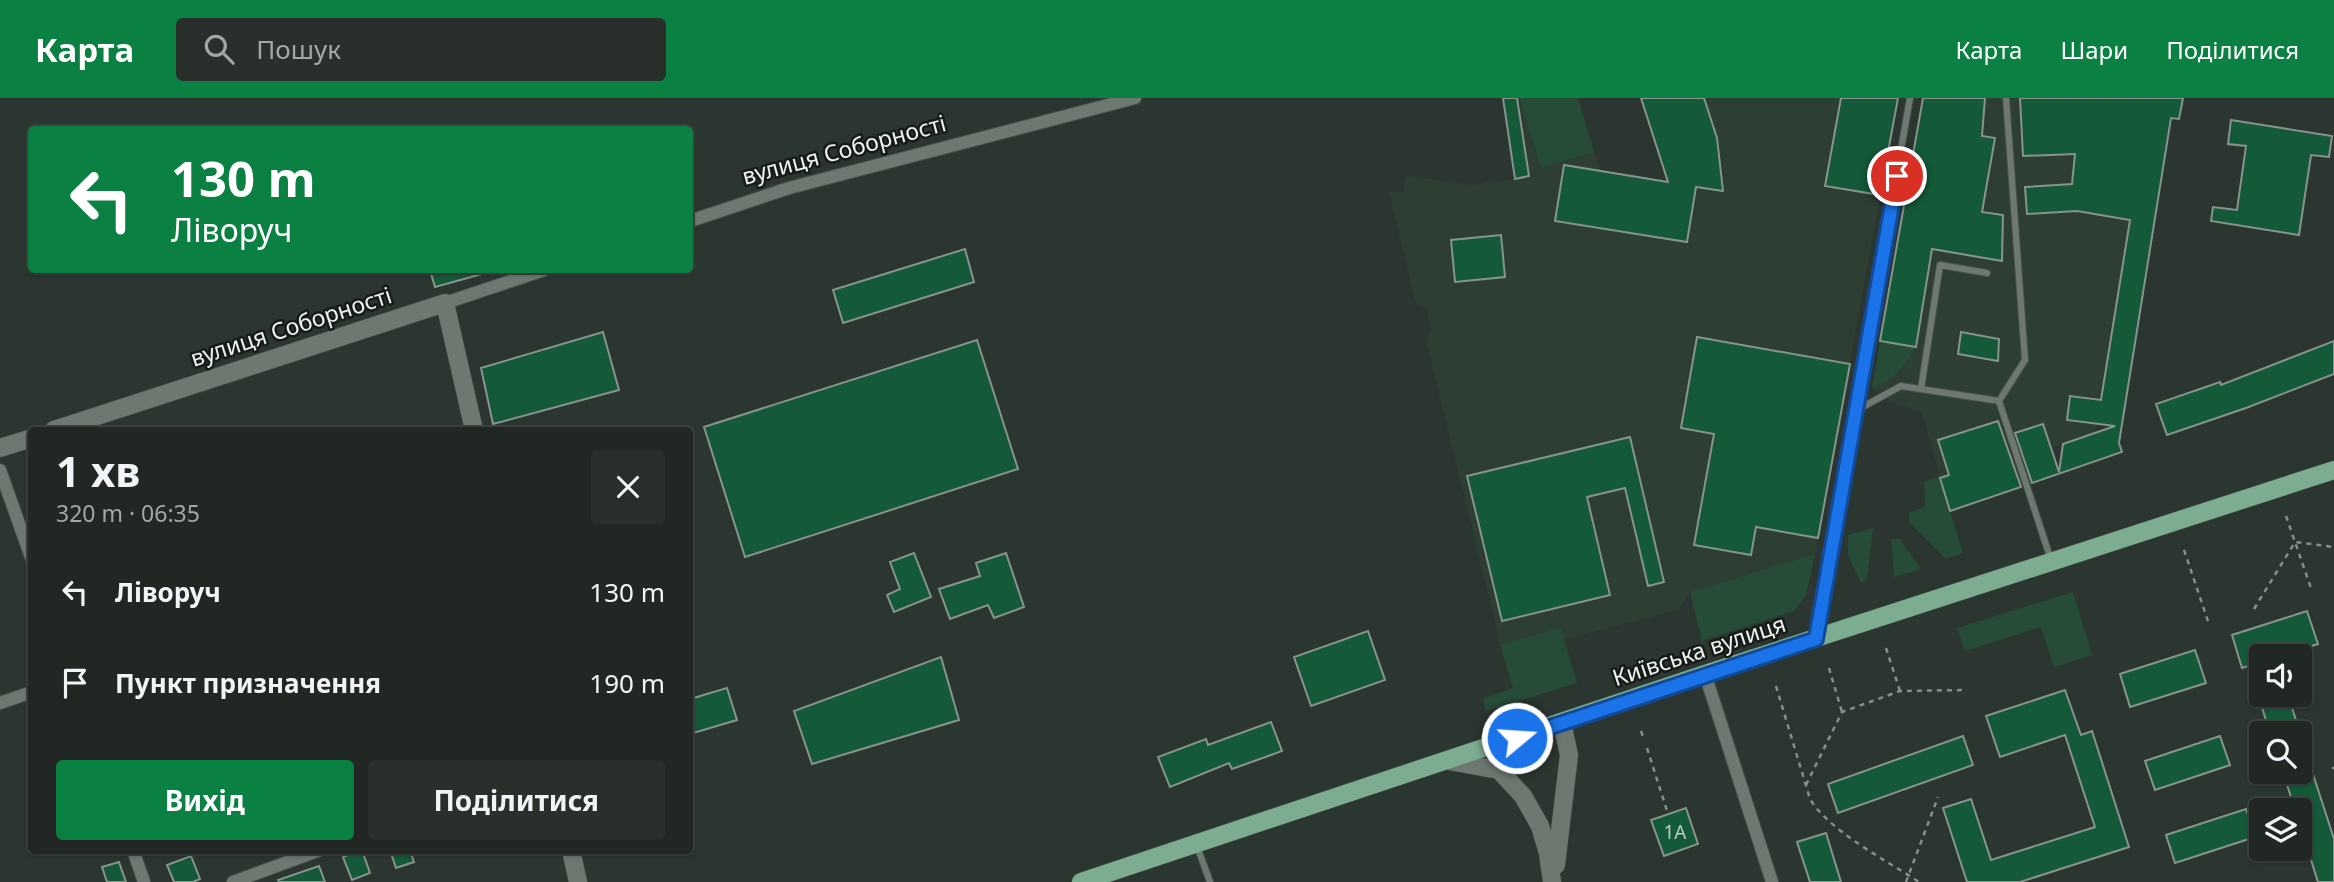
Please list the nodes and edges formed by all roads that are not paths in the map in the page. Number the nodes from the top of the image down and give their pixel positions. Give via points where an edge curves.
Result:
1 (1135, 98) edge
2 (1910, 98) edge
3 (2006, 98) edge
4 (693, 220) edge
5 (535, 273) edge
6 (1987, 273) dead end
7 (445, 303) junction
8 (1920, 389) junction
9 (1999, 401) junction
10 (1857, 410) junction
11 (63, 427) edge
12 (473, 427) edge
13 (28, 439) edge
14 (0, 448) edge
15 (0, 470) edge
16 (2334, 470) edge
17 (28, 549) edge
18 (2052, 562) junction
19 (1816, 639) junction
20 (1705, 674) junction
21 (28, 693) edge
22 (0, 703) edge
23 (1562, 723) junction
24 (1449, 761) junction
25 (1196, 844) junction
26 (134, 854) edge
27 (309, 854) edge
28 (572, 854) edge
29 (144, 882) edge
30 (233, 882) edge
31 (578, 882) edge
32 (1081, 882) edge
33 (1210, 882) edge
34 (1553, 882) edge
35 (1772, 882) edge

1 - 4 street, вулиця Соборності via 789,188
2 - 10 lane
3 - 9 lane via 2025,360
5 - 7 street, вулиця Соборності
6 - 8 lane via 1940,265
7 - 11 street, вулиця Соборності
7 - 12 street
8 - 9 lane
8 - 10 lane via 1901,386
9 - 18 lane
10 - 19 lane
13 - 14 street
15 - 17 street
16 - 18 main road, Київська вулиця
18 - 19 main road, Київська вулиця
19 - 20 main road, Київська вулиця
20 - 23 main road, Київська вулиця
20 - 35 street
21 - 22 street
23 - 24 main road, Київська вулиця
23 - 34 street via 1569,755
24 - 25 main road, Київська вулиця
24 - 34 street via 1499,770 1523,796 1540,826
25 - 32 main road, Київська вулиця
25 - 33 lane
26 - 29 street
27 - 30 street
28 - 31 street

